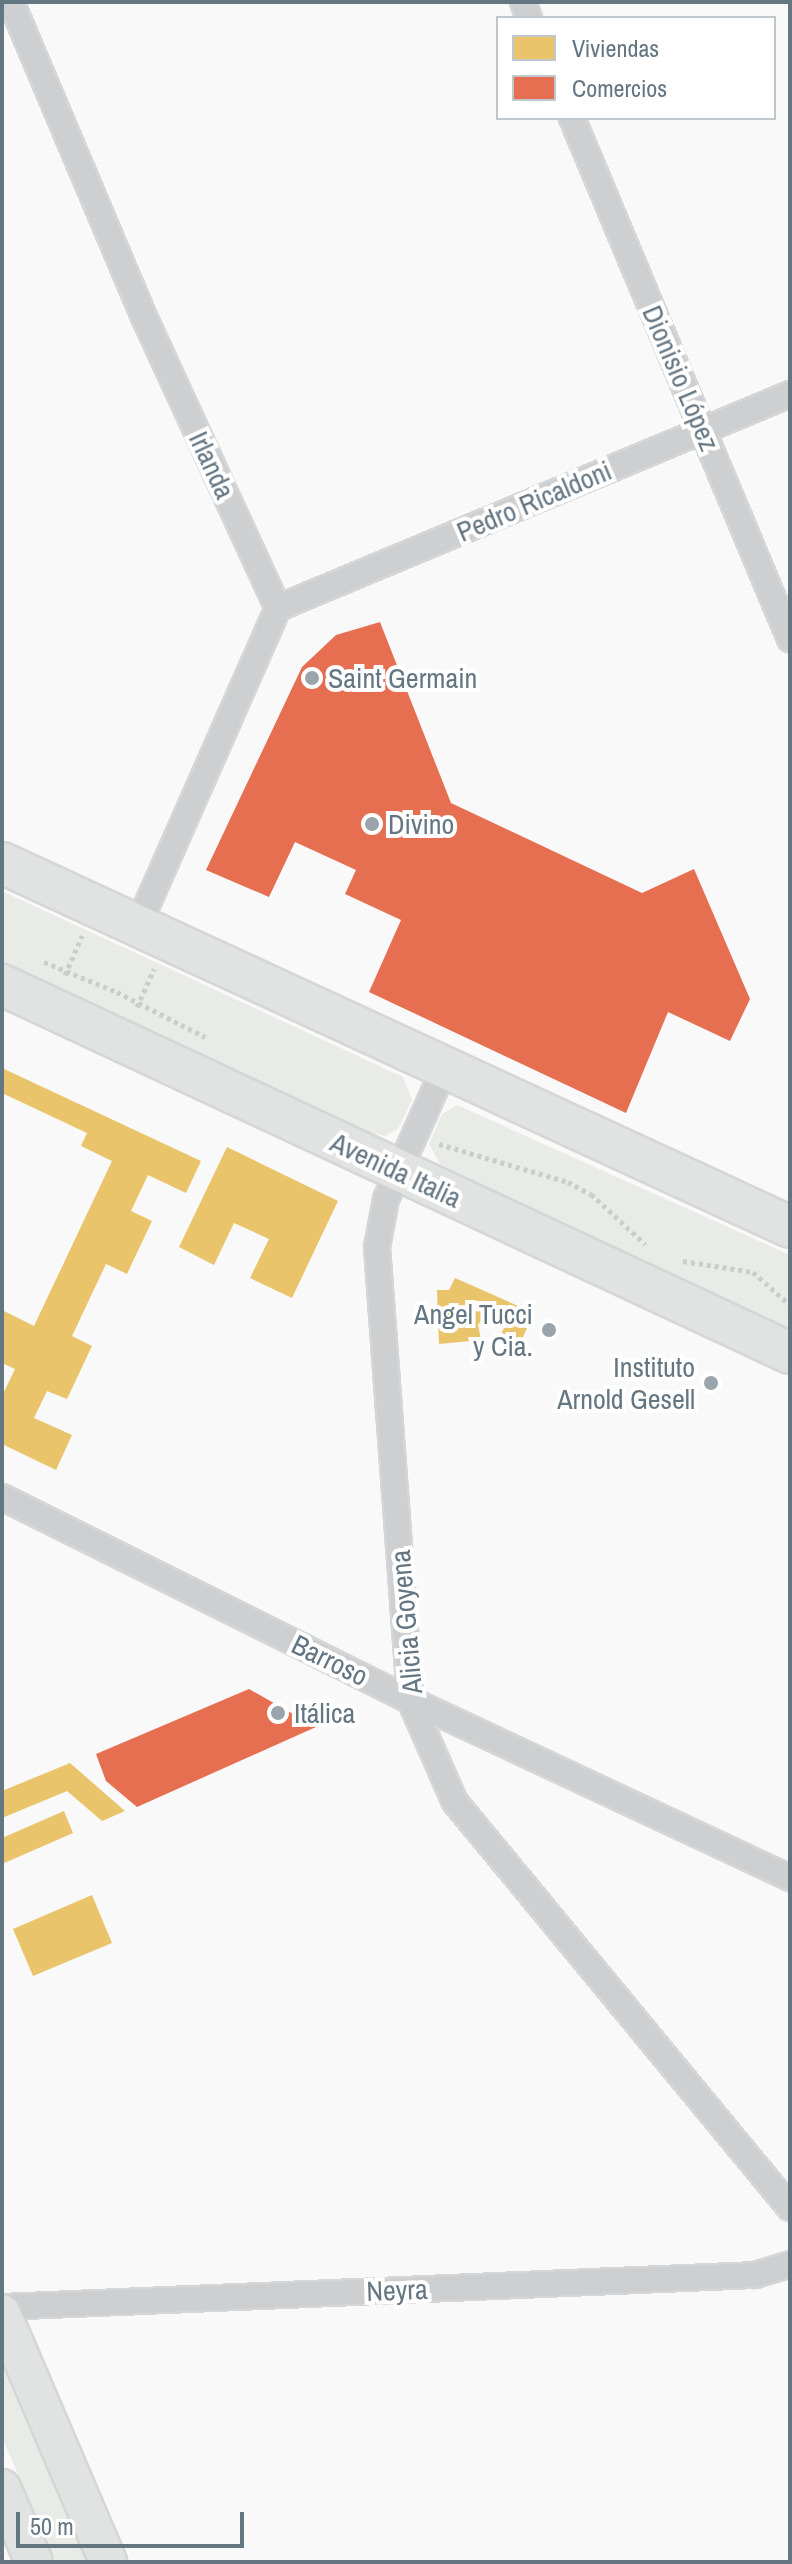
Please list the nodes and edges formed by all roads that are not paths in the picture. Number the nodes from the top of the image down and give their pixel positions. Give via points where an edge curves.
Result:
1 (11, 2) edge
2 (573, 120) edge
3 (790, 394) edge
4 (703, 430) junction
5 (278, 608) junction
6 (790, 639) edge
7 (2, 863) edge
8 (153, 932) junction
9 (2, 985) edge
10 (446, 1065) junction
11 (399, 1171) junction
12 (790, 1227) edge
13 (790, 1353) edge
14 (2, 1497) edge
15 (410, 1700) junction
16 (790, 1878) edge
17 (790, 2208) edge
18 (790, 2264) edge
19 (2, 2307) edge
20 (2, 2313) edge
21 (2, 2488) edge
22 (34, 2562) edge
23 (108, 2562) edge

1 - 5 street, Irlanda via 145,319
2 - 4 street, Dionisio López
3 - 4 street, Pedro Ricaldoni
4 - 5 street, Pedro Ricaldoni
4 - 6 street, Dionisio López
5 - 8 street
7 - 8 main road
8 - 10 main road
9 - 11 main road, Avenida Italia
10 - 11 street, Alicia Goyena
10 - 12 main road
11 - 13 main road, Avenida Italia
11 - 15 street, Alicia Goyena via 378,1227 377,1247
14 - 15 street, Barroso
15 - 16 street, Barroso
15 - 17 street, Alicia Goyena via 455,1802
18 - 19 street, Neyra via 755,2275
20 - 23 main road
21 - 22 main road

